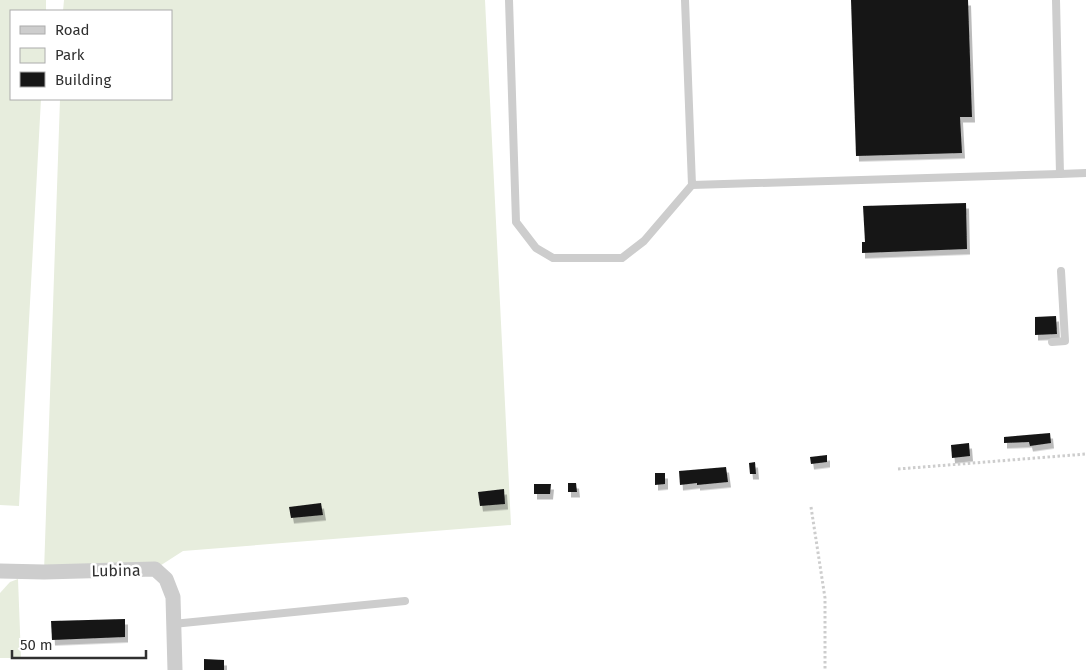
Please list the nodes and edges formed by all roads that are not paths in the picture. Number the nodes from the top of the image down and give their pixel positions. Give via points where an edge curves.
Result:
1 (510, 0) edge
2 (685, 0) edge
3 (1056, 0) edge
4 (1086, 173) edge
5 (1060, 174) junction
6 (692, 185) junction
7 (1061, 271) dead end
8 (1052, 342) dead end
9 (0, 570) edge
10 (405, 601) dead end
11 (173, 624) junction
12 (175, 670) edge

1 - 6 lane via 516,222 536,248 553,258 622,258 644,241
2 - 6 lane
3 - 5 lane
4 - 5 lane
5 - 6 lane
7 - 8 lane via 1065,341
9 - 11 street, Lubina via 155,569 170,587
10 - 11 lane
11 - 12 street, Lubina

